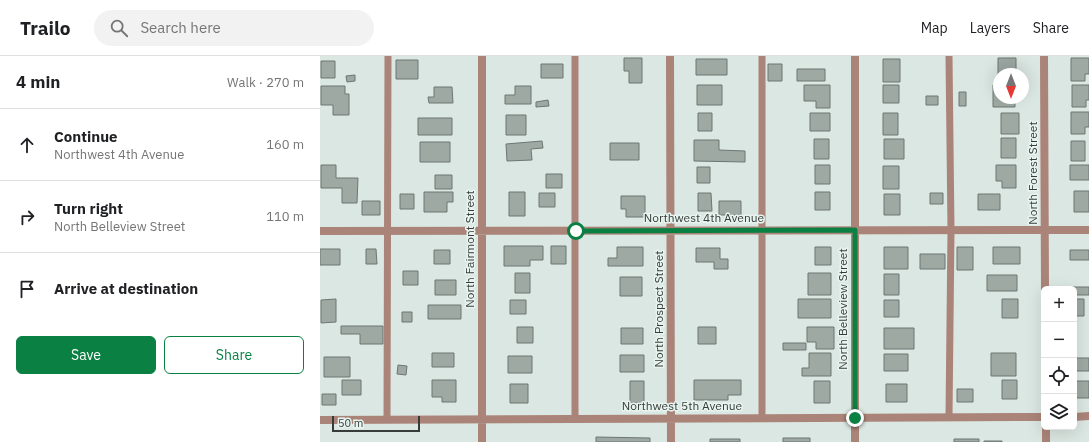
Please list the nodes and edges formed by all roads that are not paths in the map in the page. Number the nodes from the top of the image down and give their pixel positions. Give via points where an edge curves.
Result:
1 (388, 56) edge
2 (482, 56) edge
3 (575, 56) edge
4 (670, 56) edge
5 (762, 56) edge
6 (855, 56) edge
7 (949, 56) edge
8 (1044, 56) edge
9 (670, 230) junction
10 (763, 230) junction
11 (855, 230) junction
12 (951, 230) junction
13 (1045, 230) junction
14 (1089, 230) edge
15 (320, 231) edge
16 (388, 231) junction
17 (482, 231) junction
18 (576, 231) junction
19 (1045, 286) edge
20 (1077, 416) edge
21 (1089, 416) edge
22 (949, 417) junction
23 (1041, 417) edge
24 (482, 418) junction
25 (762, 418) junction
26 (855, 418) junction
27 (387, 419) junction
28 (575, 419) junction
29 (671, 419) junction
30 (320, 420) edge
31 (1046, 430) edge
32 (482, 442) edge
33 (671, 442) edge
34 (855, 442) edge
35 (1046, 442) edge

1 - 16 lane
2 - 17 street, North Fairmont Street
3 - 18 lane
4 - 9 street, North Prospect Street
5 - 10 lane
6 - 11 street, North Belleview Street
7 - 12 lane
8 - 13 street, North Forest Street
9 - 10 street, Northwest 4th Avenue
9 - 18 street, Northwest 4th Avenue
9 - 29 street, North Prospect Street
10 - 11 street, Northwest 4th Avenue
10 - 25 lane
11 - 12 street, Northwest 4th Avenue
11 - 26 street, North Belleview Street
12 - 13 street, Northwest 4th Avenue
12 - 22 lane
13 - 14 street, Northwest 4th Avenue
13 - 19 street, North Forest Street
15 - 16 street, Northwest 4th Avenue
16 - 17 street, Northwest 4th Avenue
16 - 27 lane
17 - 18 street, Northwest 4th Avenue
17 - 24 street, North Fairmont Street
18 - 28 lane
20 - 21 street
22 - 23 street, Northwest 5th Avenue
22 - 26 street, Northwest 5th Avenue
24 - 27 street, Northwest 5th Avenue
24 - 28 street, Northwest 5th Avenue
24 - 32 street, North Fairmont Street
25 - 26 street, Northwest 5th Avenue
25 - 29 street, Northwest 5th Avenue
26 - 34 street, North Belleview Street
27 - 30 street, Northwest 5th Avenue
28 - 29 street, Northwest 5th Avenue
29 - 33 street, North Prospect Street
31 - 35 street

